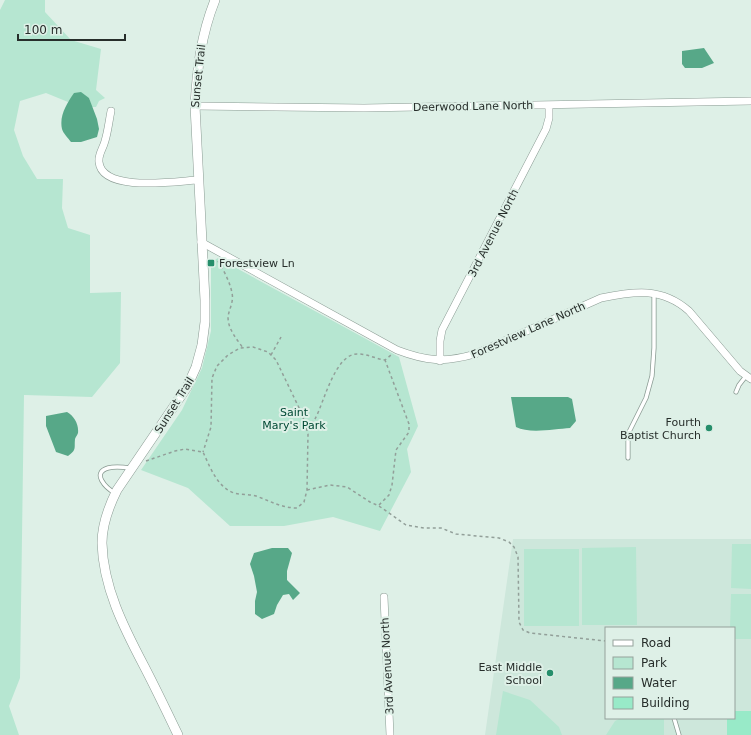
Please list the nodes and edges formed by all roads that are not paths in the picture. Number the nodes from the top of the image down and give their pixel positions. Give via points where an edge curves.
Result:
1 (215, 0) edge
2 (751, 101) edge
3 (549, 105) junction
4 (194, 106) junction
5 (111, 111) dead end
6 (198, 180) junction
7 (201, 242) junction
8 (654, 293) junction
9 (440, 361) junction
10 (748, 377) edge
11 (736, 392) dead end
12 (628, 458) dead end
13 (132, 469) junction
14 (116, 493) junction
15 (384, 597) dead end
16 (674, 719) edge
17 (178, 735) edge
18 (390, 735) edge
19 (679, 735) edge

1 - 4 street, Sunset Trail via 201,43
2 - 3 street, Deerwood Lane North
3 - 4 street, Deerwood Lane North via 364,108
3 - 9 street, 3rd Avenue North via 546,129 442,330
4 - 6 street, Sunset Trail
5 - 6 street via 105,141 99,155 100,168 105,174 126,182 141,183
6 - 7 street, Sunset Trail
7 - 9 street, Forestview Lane North via 397,350 415,357
7 - 13 street, Sunset Trail via 205,322 196,367 179,400
8 - 9 street, Forestview Lane North via 620,294 601,298 474,354
8 - 10 street, Forestview Lane North via 669,297 689,311
8 - 12 lane via 652,376 646,398 628,434
10 - 11 lane
13 - 14 street, Sunset Trail
13 - 14 lane via 111,467 102,471 102,483
14 - 17 street, Sunset Trail via 106,518 102,542 109,586 129,637
15 - 18 street, 3rd Avenue North
16 - 19 lane

